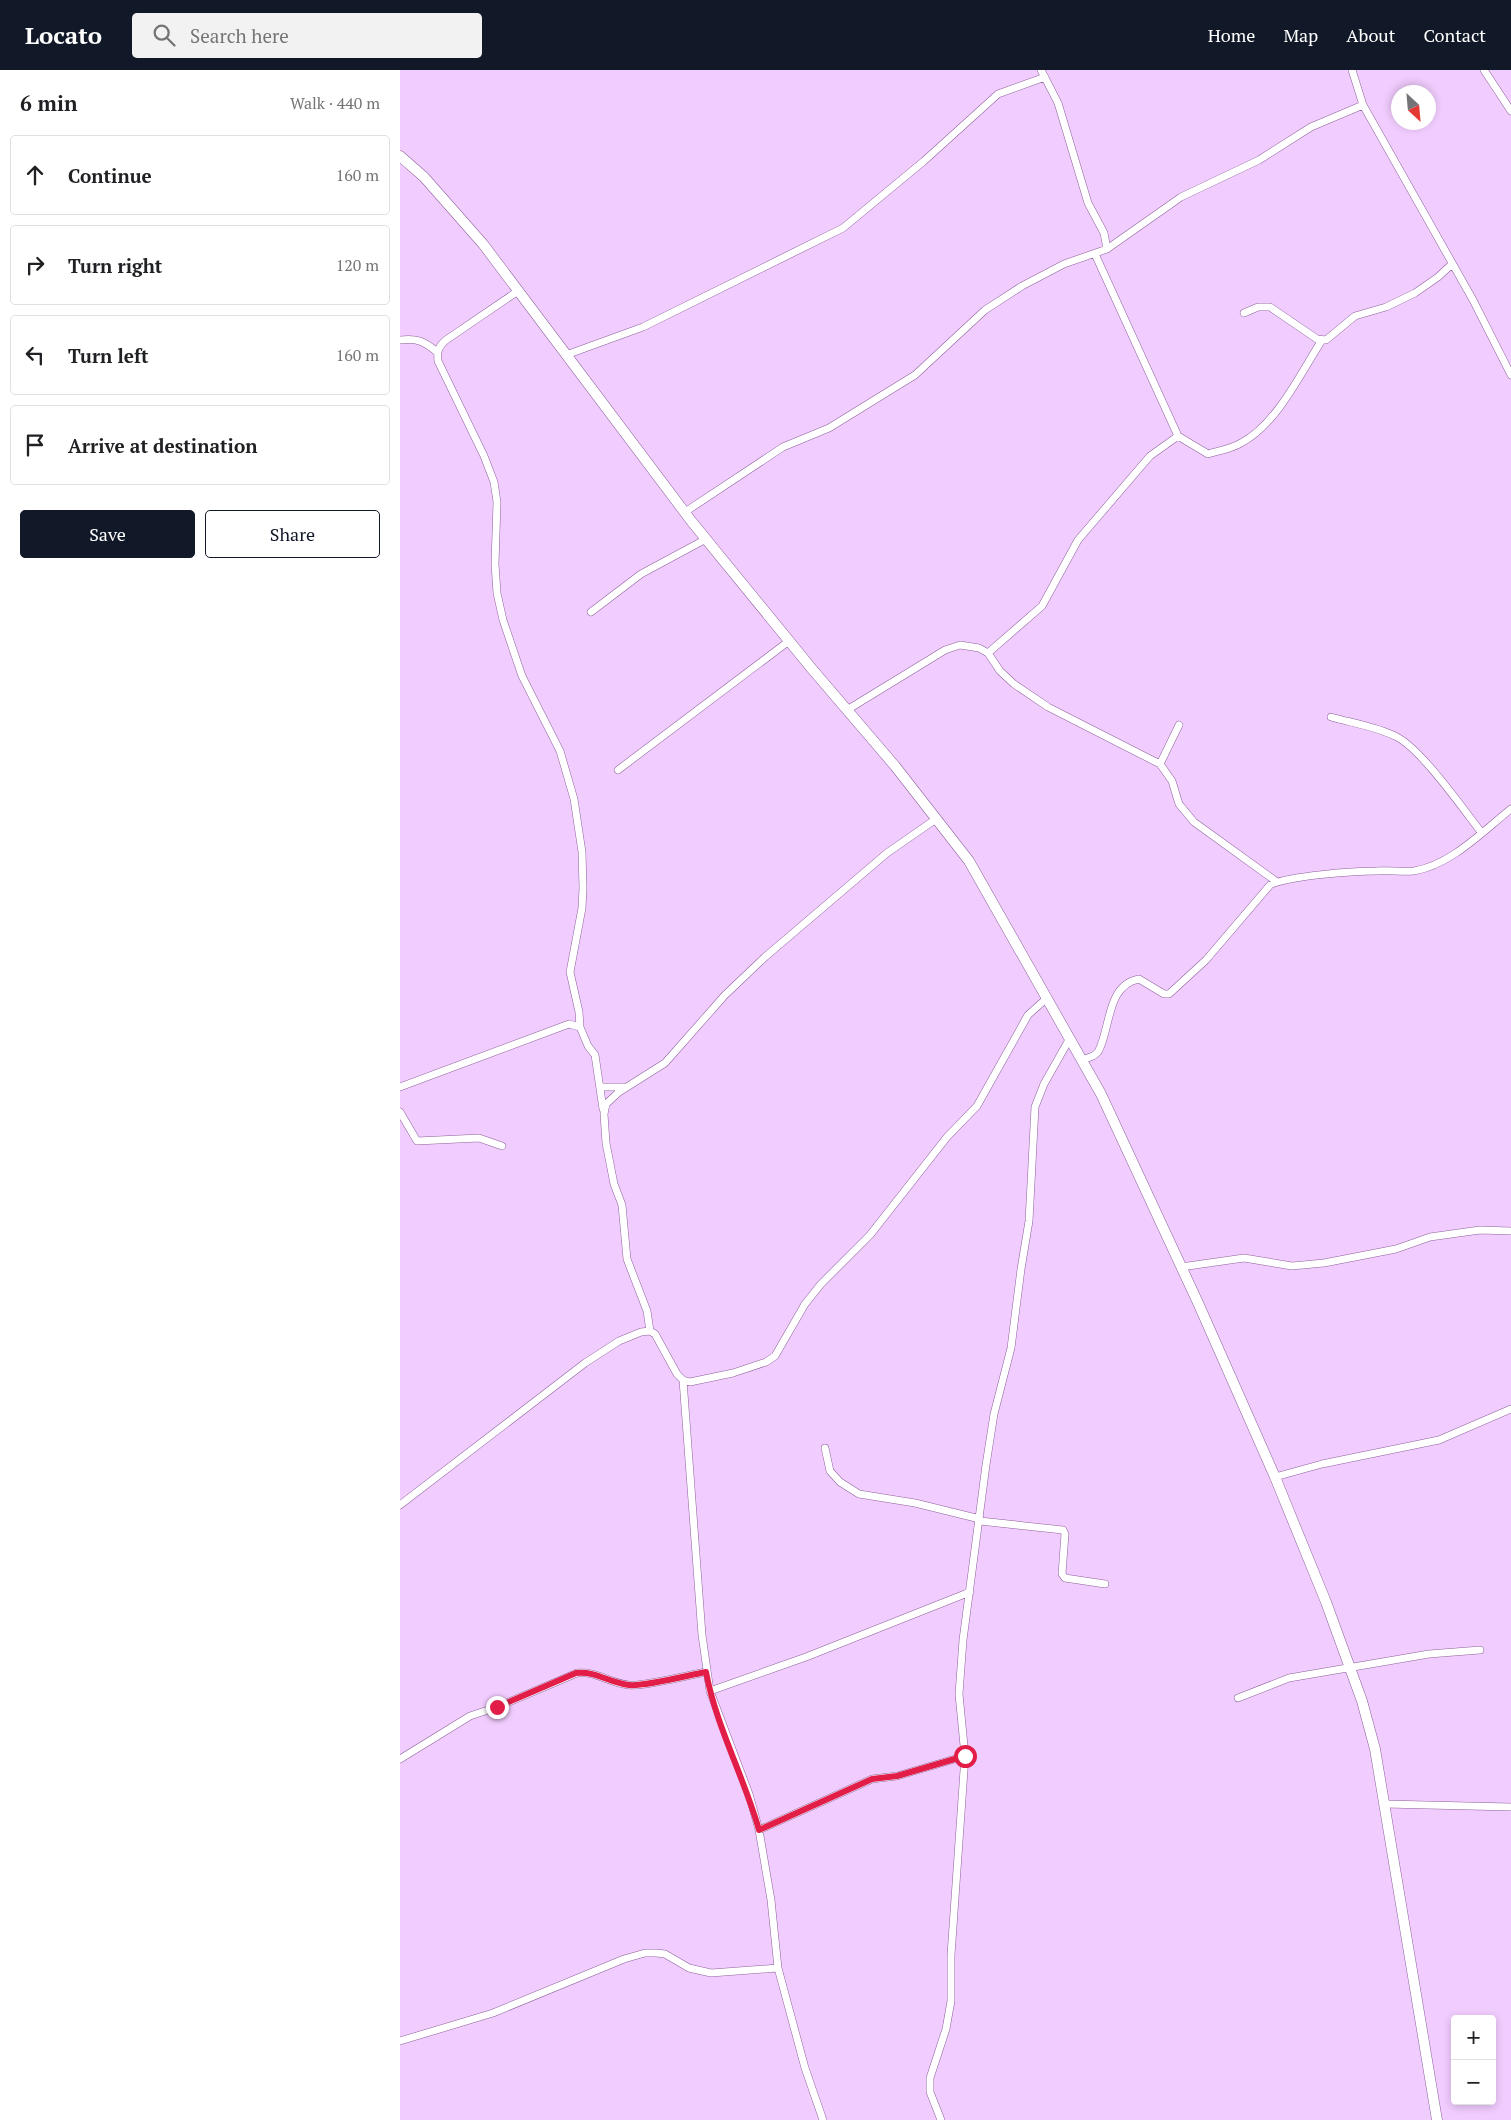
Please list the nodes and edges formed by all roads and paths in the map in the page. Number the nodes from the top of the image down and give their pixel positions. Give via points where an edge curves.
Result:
1 (1352, 70) edge
2 (1484, 70) edge
3 (1043, 74) edge
4 (1363, 105) junction
5 (1511, 111) edge
6 (400, 156) edge
7 (1107, 248) junction
8 (1095, 254) junction
9 (1452, 264) junction
10 (518, 291) junction
11 (1244, 313) dead end
12 (400, 340) edge
13 (1322, 340) junction
14 (437, 352) junction
15 (566, 355) junction
16 (1511, 375) edge
17 (1178, 436) junction
18 (685, 512) junction
19 (706, 539) junction
20 (591, 612) dead end
21 (789, 641) junction
22 (988, 653) junction
23 (847, 710) junction
24 (1331, 717) dead end
25 (1179, 726) dead end
26 (1160, 764) junction
27 (618, 770) dead end
28 (1511, 809) edge
29 (936, 819) junction
30 (1481, 832) junction
31 (1277, 882) junction
32 (1047, 998) junction
33 (580, 1027) junction
34 (1070, 1038) junction
35 (1082, 1060) junction
36 (629, 1086) junction
37 (400, 1087) edge
38 (600, 1087) junction
39 (400, 1112) edge
40 (604, 1114) junction
41 (502, 1146) dead end
42 (1511, 1230) edge
43 (1181, 1267) junction
44 (650, 1331) junction
45 (683, 1380) junction
46 (1511, 1409) edge
47 (825, 1448) dead end
48 (1275, 1477) junction
49 (400, 1505) edge
50 (980, 1520) junction
51 (1105, 1584) dead end
52 (970, 1592) junction
53 (1480, 1650) dead end
54 (1351, 1668) junction
55 (706, 1672) junction
56 (710, 1691) junction
57 (1238, 1698) dead end
58 (965, 1756) junction
59 (400, 1759) edge
60 (1384, 1804) junction
61 (1511, 1807) edge
62 (759, 1830) junction
63 (778, 1968) junction
64 (400, 2041) edge
65 (823, 2120) edge
66 (941, 2120) edge
67 (1437, 2120) edge

1 - 4 street
2 - 5 street
3 - 7 street via 1058,103 1088,203 1104,233
3 - 15 street via 998,94 843,228 643,327
4 - 7 street via 1312,127 1259,160 1181,197
4 - 9 street
6 - 10 main road via 424,177 483,244
7 - 8 street
8 - 17 street
8 - 18 street via 1064,264 1022,286 985,310 915,375 828,428 783,448
9 - 13 street via 1414,293 1386,307 1355,316
9 - 16 street
10 - 14 street via 446,340
10 - 15 main road
11 - 13 street via 1258,307 1270,307
12 - 14 street via 424,342
13 - 17 street via 1280,407 1263,427 1241,444 1208,454
14 - 33 street via 438,361 494,482 495,564 503,620 522,676 560,751 574,799 583,860 583,888 570,972
15 - 18 main road
17 - 22 street via 1150,456 1078,540 1042,606
18 - 19 main road
19 - 20 street via 641,574
19 - 21 main road
21 - 23 main road
21 - 27 street
22 - 23 street via 969,645 945,650
22 - 26 street via 1014,684 1048,707
23 - 29 main road via 896,766
24 - 30 street via 1397,737 1409,746
25 - 26 street
26 - 31 street via 1172,781 1179,804 1194,822
28 - 30 street
29 - 32 main road via 969,861
29 - 36 street via 888,853 765,957 725,995 665,1063
30 - 31 street via 1433,866 1414,871 1375,871
31 - 35 street via 1263,892 1206,960 1169,994 1139,979 1125,984 1114,1001 1102,1045 1093,1056
32 - 34 main road
32 - 45 street via 1028,1015 977,1106 947,1137 870,1235 821,1284 805,1304 775,1356 733,1373 690,1382
33 - 37 street via 569,1024
33 - 38 street via 595,1055
34 - 35 main road
34 - 50 street via 1035,1107 1029,1221 1011,1348 994,1414
35 - 43 main road
36 - 38 street
36 - 40 street via 612,1097
38 - 40 street
39 - 41 street via 417,1141 479,1138
40 - 44 street via 614,1184 622,1205 627,1259 647,1311
42 - 43 street via 1480,1230 1430,1237 1396,1249 1324,1263 1292,1266 1244,1258
43 - 48 main road
44 - 45 street via 658,1338 676,1374
44 - 49 street via 619,1341 585,1363
45 - 55 street
46 - 48 street via 1439,1440
47 - 50 street via 830,1471 859,1494 915,1503
48 - 54 main road
50 - 51 street via 1063,1530 1062,1574 1065,1578
50 - 52 street
52 - 56 street via 788,1664
52 - 58 street via 959,1694
53 - 54 street via 1429,1654
54 - 57 street via 1289,1678
54 - 60 main road via 1375,1749
55 - 56 street
55 - 59 street via 631,1686 610,1682 590,1671 576,1673 470,1716
56 - 62 street via 749,1794
58 - 62 street via 897,1776 872,1779
58 - 66 street via 951,1955 951,2001 946,2029 930,2078 930,2092
60 - 61 street
60 - 67 main road
62 - 63 street
63 - 64 street via 712,1973 689,1968 665,1954 645,1953 493,2013
63 - 65 street

